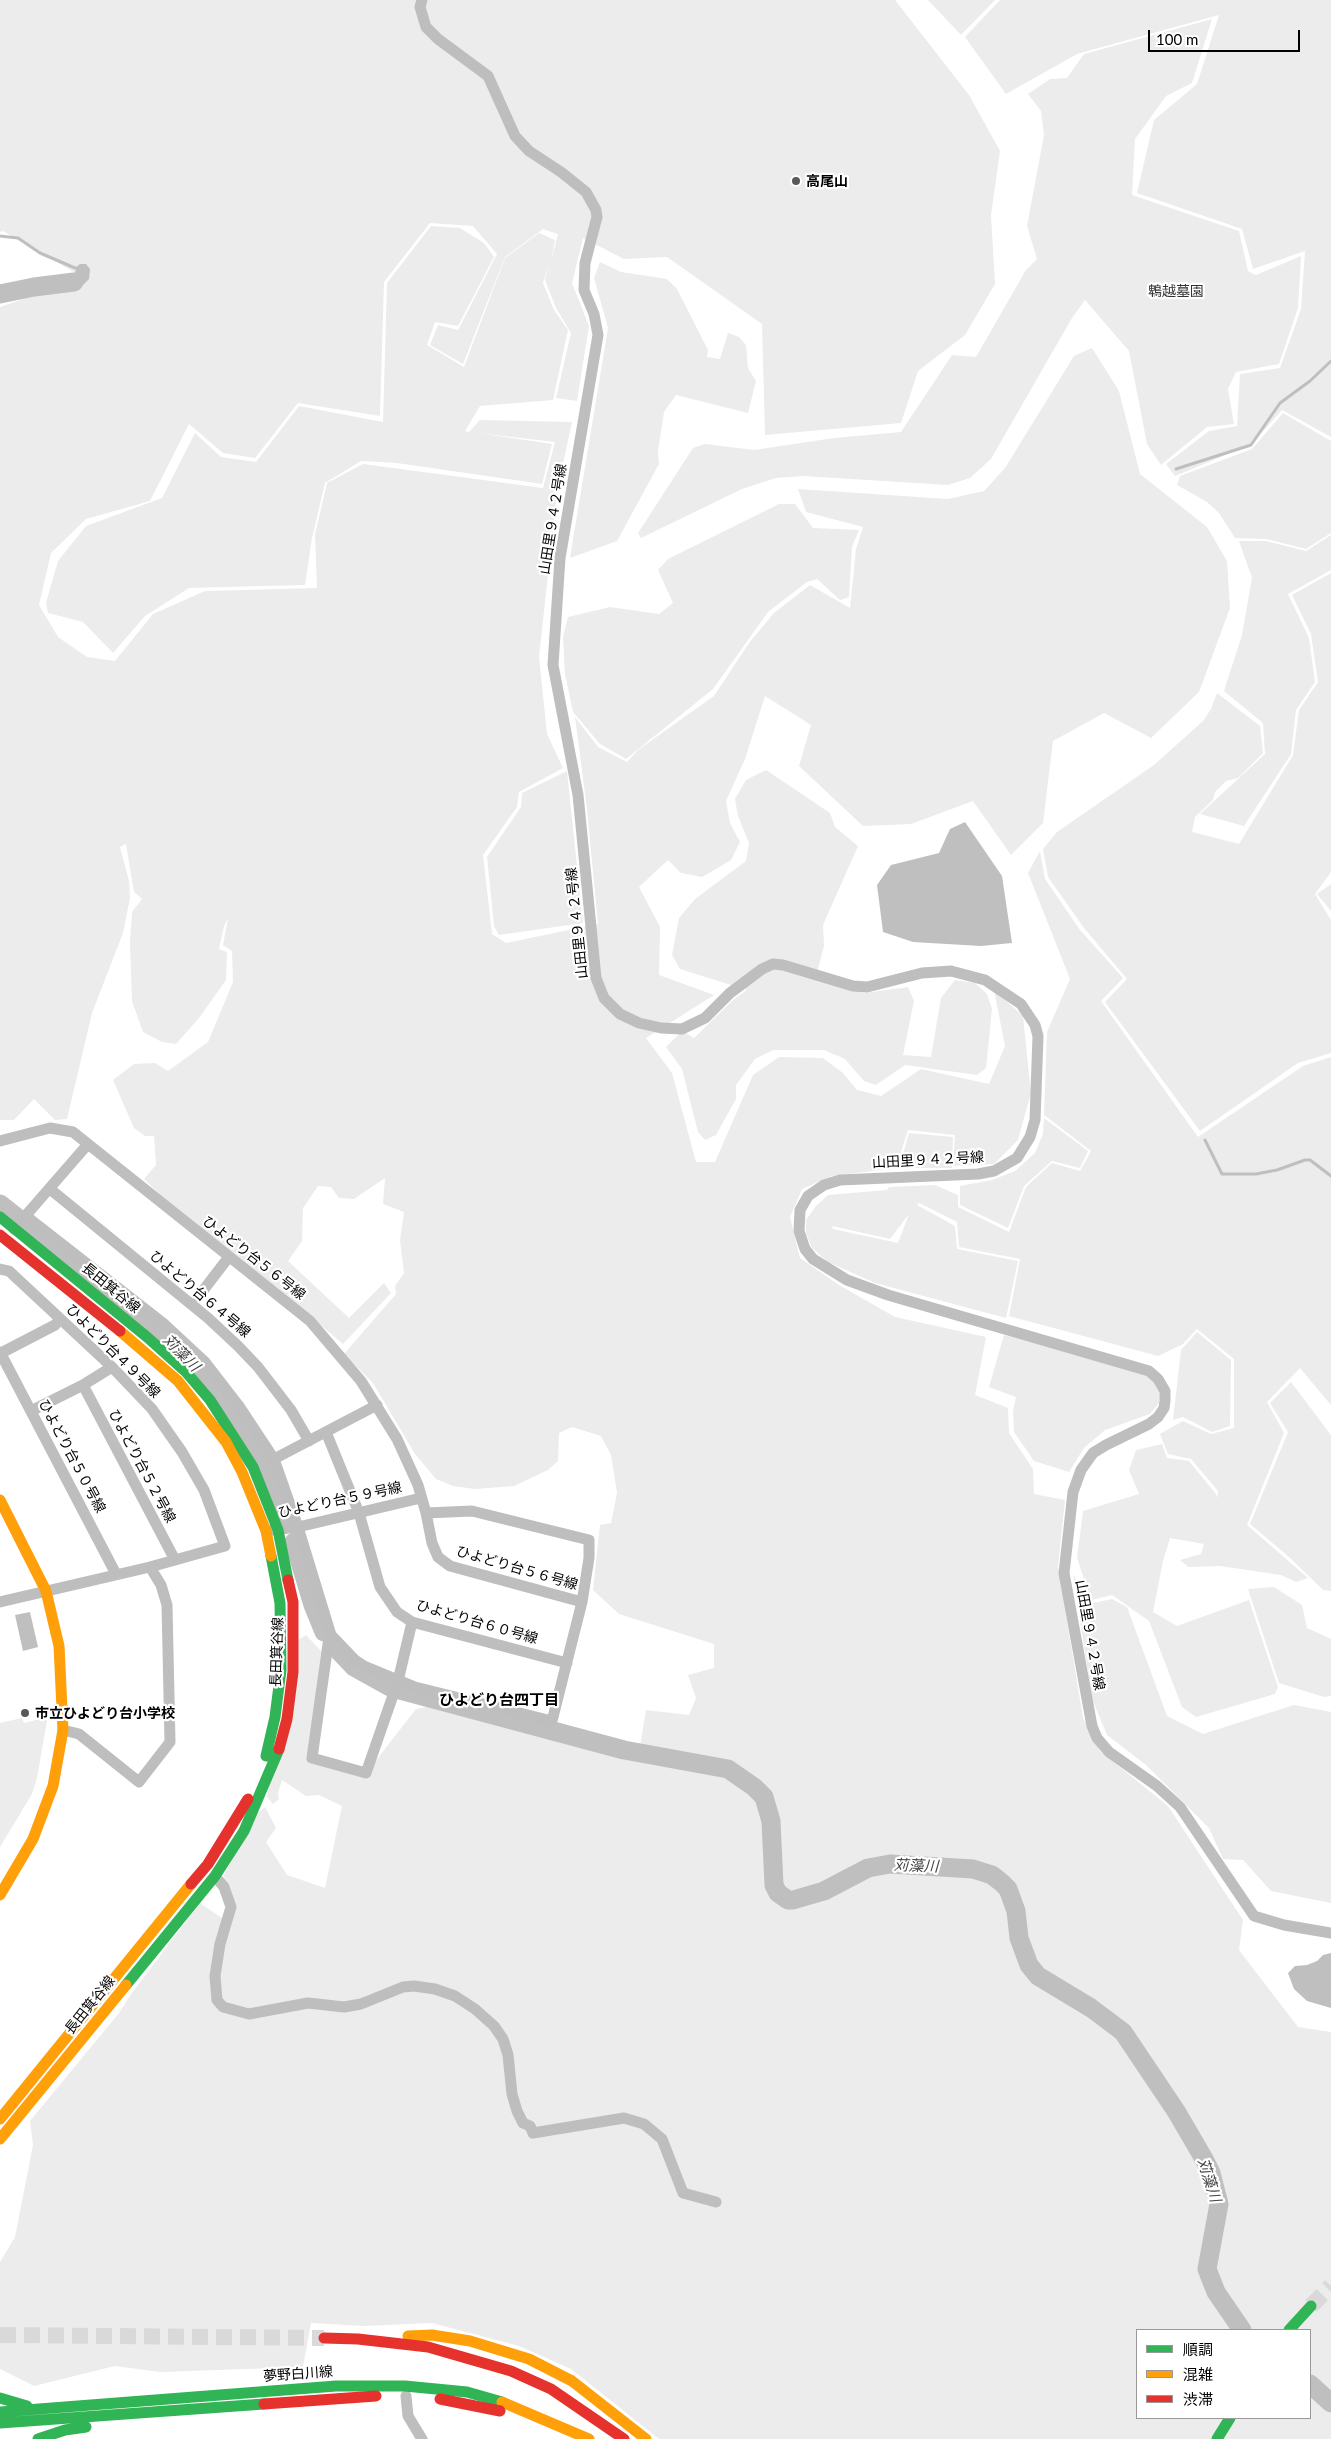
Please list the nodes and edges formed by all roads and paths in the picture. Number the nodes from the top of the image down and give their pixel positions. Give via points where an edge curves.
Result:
1 (422, 0) edge
2 (0, 1141) edge
3 (88, 1144) junction
4 (50, 1189) junction
5 (26, 1216) junction
6 (0, 1217) edge
7 (14, 1229) junction
8 (0, 1235) edge
9 (228, 1258) junction
10 (0, 1268) edge
11 (192, 1305) junction
12 (60, 1319) junction
13 (0, 1352) edge
14 (112, 1367) junction
15 (83, 1385) junction
16 (377, 1405) junction
17 (31, 1411) junction
18 (326, 1432) junction
19 (309, 1441) junction
20 (274, 1459) junction
21 (421, 1498) junction
22 (0, 1500) edge
23 (359, 1513) junction
24 (426, 1513) junction
25 (298, 1527) junction
26 (278, 1530) junction
27 (266, 1531) junction
28 (175, 1560) junction
29 (150, 1567) junction
30 (116, 1574) junction
31 (46, 1591) junction
32 (0, 1602) edge
33 (582, 1602) junction
34 (412, 1622) junction
35 (331, 1635) junction
36 (567, 1663) junction
37 (398, 1681) junction
38 (64, 1730) junction
39 (215, 1876) junction
40 (0, 1895) edge
41 (1331, 1933) edge
42 (0, 2119) edge
43 (0, 2139) edge
44 (716, 2202) dead end
45 (1312, 2306) tunnel mouth
46 (1290, 2329) edge
47 (324, 2338) tunnel mouth
48 (358, 2339) junction
49 (406, 2396) junction
50 (0, 2398) edge
51 (42, 2409) junction
52 (182, 2410) junction
53 (0, 2412) edge
54 (1229, 2419) edge
55 (0, 2423) edge
56 (561, 2437) edge
57 (38, 2439) edge
58 (422, 2439) edge
59 (587, 2439) edge
60 (624, 2439) edge
61 (646, 2439) edge
62 (1217, 2439) edge

1 - 41 street, 山田里９４２号線 via 420,7 426,27 438,40 488,76 515,136 529,151 586,192 596,210 585,263 584,290 598,335 560,558 552,665 578,795 596,978 604,998 620,1014 638,1023 682,1029 705,1018 730,993 762,969 783,964 853,986 867,987 922,973 951,971 985,980 1020,1004 1035,1025 1038,1036 1035,1120 1030,1137 1017,1158 1007,1166 978,1174 840,1180 824,1185 808,1196 800,1210 799,1232 813,1259 847,1280 888,1295 1149,1371 1158,1379 1165,1391 1164,1408 1158,1417 1093,1453 1081,1470 1073,1492 1064,1573 1092,1726 1109,1752 1157,1786 1180,1807 1254,1916
2 - 3 street, ひよどり台５６号線 via 50,1128 73,1132
3 - 4 street
3 - 9 street, ひよどり台５６号線
4 - 5 street
4 - 11 street, ひよどり台６４号線
5 - 7 street
5 - 20 street, ひよどり台５６号線 via 162,1324 204,1362 239,1406
6 - 7 street, 長田箕谷線
7 - 26 street, 長田箕谷線 via 147,1337 192,1379 241,1445
8 - 27 street, 長田箕谷線 via 178,1381 226,1442
9 - 11 street
9 - 16 street, ひよどり台５６号線 via 310,1321
10 - 12 street, ひよどり台４９号線 via 9,1271
11 - 19 street, ひよどり台６４号線 via 258,1367 291,1410
12 - 13 street
12 - 14 street, ひよどり台４９号線
13 - 17 street, ひよどり台５０号線
14 - 15 street
14 - 28 street, ひよどり台４９号線 via 152,1409 182,1452 204,1490 225,1546
15 - 17 street
15 - 28 street, ひよどり台５２号線
16 - 18 street
16 - 21 street, ひよどり台５６号線 via 397,1439
17 - 30 street, ひよどり台５０号線
18 - 19 street
18 - 23 street, ひよどり台６０号線
19 - 20 street
20 - 25 street, ひよどり台５６号線
21 - 23 street, ひよどり台５９号線
21 - 24 street, ひよどり台５６号線
22 - 31 street
23 - 25 street, ひよどり台５９号線
23 - 34 street, ひよどり台６０号線 via 380,1586 397,1612
24 - 33 street, ひよどり台５６号線 via 438,1557 450,1566
24 - 33 street via 472,1511 588,1540 589,1558
25 - 26 street, ひよどり台５９号線
25 - 35 street, ひよどり台５６号線
26 - 27 street, ひよどり台５９号線
26 - 39 street, 長田箕谷線 via 293,1602 294,1672 287,1719 276,1760 262,1793 244,1831
27 - 42 street, 長田箕谷線 via 280,1603 281,1670 275,1716 254,1789 208,1864
28 - 29 street, ひよどり台４９号線
29 - 30 street, ひよどり台４９号線
29 - 38 street via 161,1585 167,1605 170,1742 139,1782 79,1734
30 - 31 street, ひよどり台４９号線
31 - 32 street, ひよどり台４９号線
31 - 38 street via 60,1646
33 - 36 street, ひよどり台５６号線
34 - 36 street, ひよどり台６０号線
34 - 37 street
35 - 37 street, ひよどり台５６号線 via 364,1666
35 - 37 street via 312,1758 366,1773
36 - 37 street, ひよどり台５６号線 via 552,1720
38 - 40 street via 53,1786 33,1839
39 - 43 street, 長田箕谷線
39 - 44 street via 224,1887 231,1907 215,1976 217,2000 223,2008 249,2014 308,2002 344,2007 414,1986 455,1996 494,2026 503,2039 516,2111 533,2132 624,2118 644,2124 662,2139 683,2193
45 - 46 street
47 - 48 street
48 - 60 street via 428,2346 510,2371 551,2389
48 - 61 street via 432,2335 505,2350 572,2381
49 - 52 street, 夢野白川線
49 - 56 street, 夢野白川線 via 454,2401 507,2413
49 - 58 street via 408,2416
50 - 51 street
51 - 53 street, 夢野白川線
51 - 59 street, 夢野白川線 via 336,2386 405,2386 467,2392 511,2404
52 - 55 street, 夢野白川線
52 - 57 street via 65,2430
54 - 62 street

